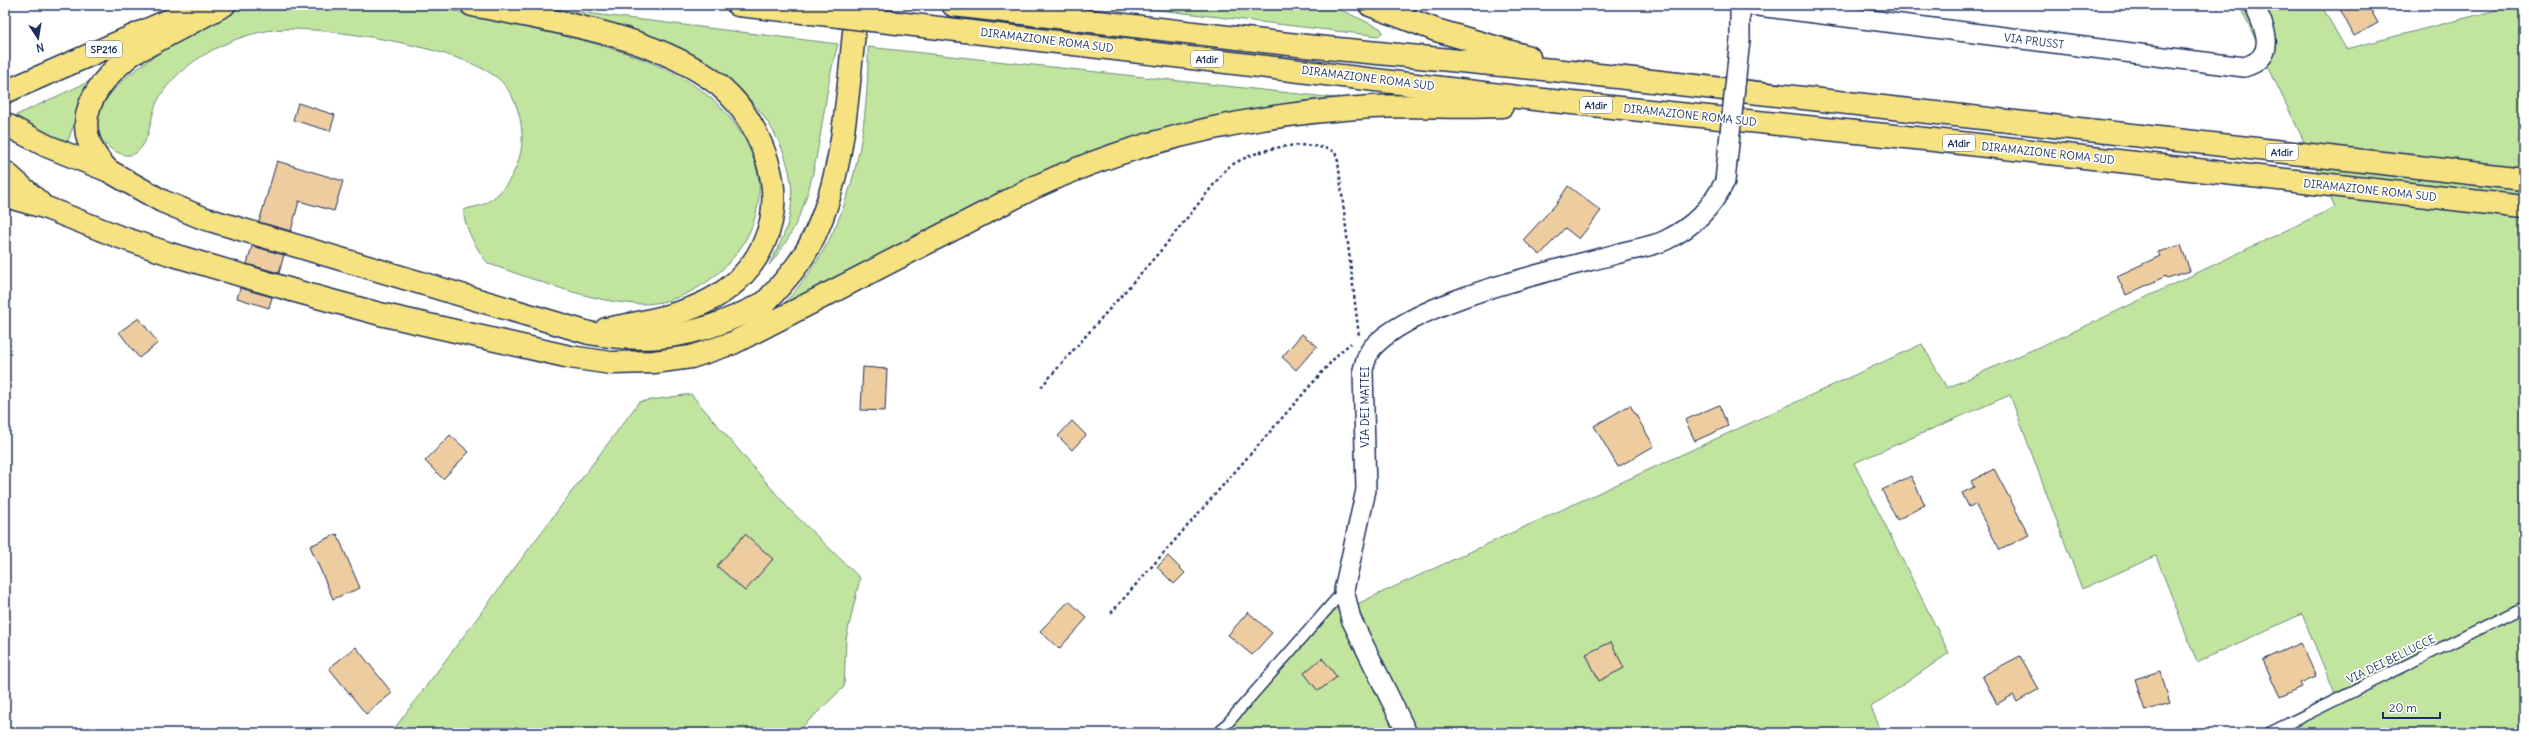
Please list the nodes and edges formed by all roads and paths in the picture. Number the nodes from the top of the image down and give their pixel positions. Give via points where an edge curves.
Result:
1 (204, 5) edge
2 (224, 5) edge
3 (472, 5) edge
4 (738, 5) edge
5 (953, 5) edge
6 (1370, 5) edge
7 (1740, 5) edge
8 (1750, 5) edge
9 (2254, 5) edge
10 (856, 14) edge
11 (1563, 71) junction
12 (5, 92) edge
13 (1543, 100) junction
14 (5, 124) edge
15 (109, 171) junction
16 (5, 172) edge
17 (2524, 179) edge
18 (5, 196) edge
19 (44, 206) junction
20 (2524, 207) edge
21 (762, 304) junction
22 (589, 332) junction
23 (733, 343) junction
24 (1366, 343) junction
25 (1041, 387) dead end
26 (1344, 590) junction
27 (2524, 607) edge
28 (1111, 613) dead end
29 (1219, 733) edge
30 (1407, 733) edge
31 (2269, 733) edge

1 - 12 main road, SP216
2 - 15 main road via 132,54 98,89 88,110 85,130 93,152
3 - 22 main road via 617,38 691,67 720,86 736,101 749,120 764,152 774,185 773,216 761,248 740,277 720,294 687,309 641,322
4 - 10 main road, DIRAMAZIONE ROMA SUD / A1dir
5 - 11 main road, DIRAMAZIONE ROMA SUD / A1dir via 1306,46
6 - 11 main road via 1436,30 1521,54
7 - 24 street, VIA DEI MATTEI, bridge via 1740,39 1725,181 1717,198 1703,216 1665,241 1531,277 1442,305
8 - 9 street, VIA PRUSST via 2244,67 2259,58 2267,43 2267,34
10 - 13 main road, DIRAMAZIONE ROMA SUD / A1dir
10 - 21 main road via 838,160 828,201 818,230 796,268
11 - 17 main road, DIRAMAZIONE ROMA SUD / A1dir
13 - 20 main road, DIRAMAZIONE ROMA SUD / A1dir via 1934,140
13 - 23 main road via 1503,106 1371,107 1300,114 1203,130 1129,149 1080,166 1033,188
14 - 15 main road via 47,146
15 - 22 main road via 162,201 213,221
16 - 19 main road
18 - 19 main road
19 - 23 main road via 142,245 302,293 380,314 570,357 611,363 654,362 691,357
21 - 22 main road via 709,328 669,337 634,339
21 - 23 main road
24 - 25 path via 1355,314 1338,161 1335,152 1325,147 1304,145 1263,151 1239,160 1227,168 1162,248
24 - 26 street, VIA DEI MATTEI via 1363,370 1366,490
24 - 28 path via 1339,353
26 - 29 lane
26 - 30 street, VIA DEI MATTEI via 1351,618
27 - 31 lane, VIA DEI BELLUCCE

